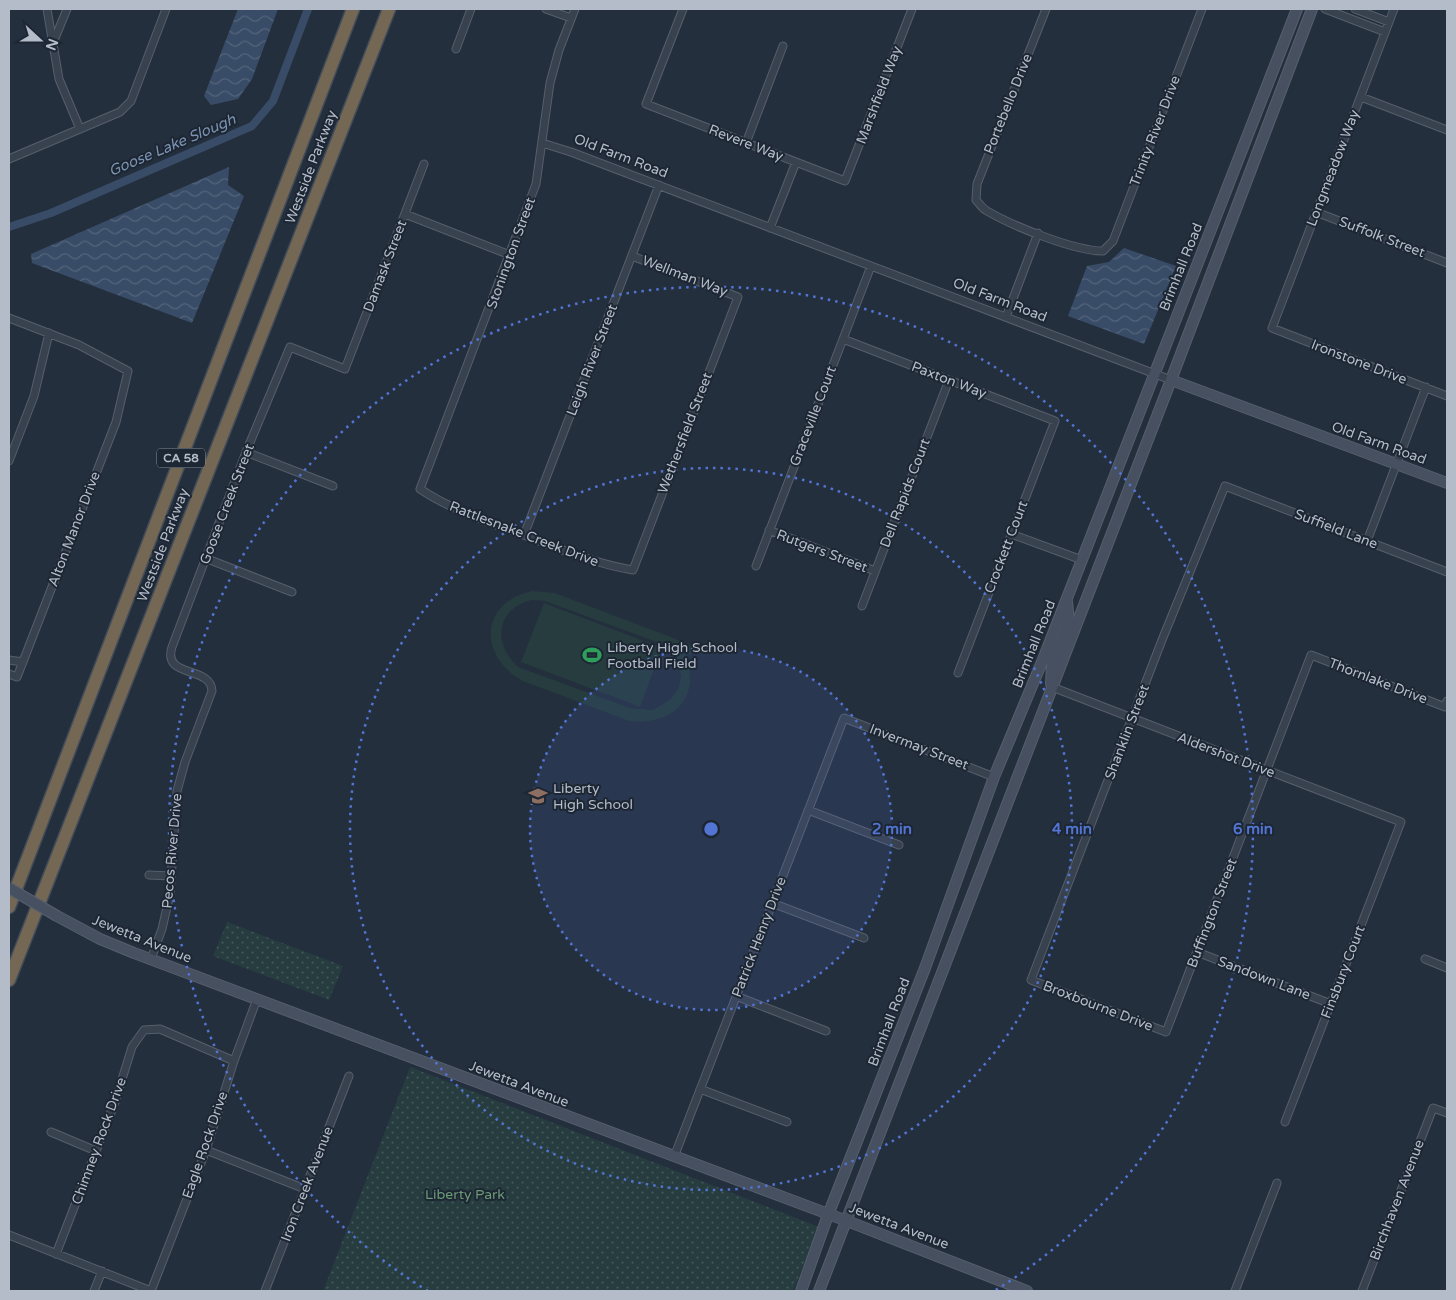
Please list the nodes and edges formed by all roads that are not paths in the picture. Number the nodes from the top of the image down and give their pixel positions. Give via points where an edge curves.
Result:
1 (47, 9) edge
2 (67, 9) edge
3 (166, 9) edge
4 (352, 9) edge
5 (389, 9) edge
6 (471, 9) edge
7 (546, 9) edge
8 (574, 9) edge
9 (683, 9) edge
10 (912, 9) edge
11 (1046, 9) edge
12 (1202, 9) edge
13 (1297, 9) edge
14 (1312, 9) edge
15 (1325, 9) edge
16 (1355, 9) edge
17 (1394, 9) edge
18 (571, 18) junction
19 (1389, 22) junction
20 (1385, 32) junction
21 (53, 43) junction
22 (783, 46) dead end
23 (456, 49) dead end
24 (1361, 97) junction
25 (80, 129) junction
26 (1447, 130) edge
27 (746, 143) junction
28 (542, 144) junction
29 (9, 159) edge
30 (796, 162) junction
31 (424, 164) dead end
32 (845, 181) joint
33 (659, 185) junction
34 (1316, 212) junction
35 (404, 214) junction
36 (770, 228) junction
37 (1038, 233) junction
38 (510, 255) junction
39 (632, 256) junction
40 (1447, 263) edge
41 (871, 266) junction
42 (738, 297) joint
43 (1006, 317) junction
44 (9, 318) edge
45 (1272, 328) joint
46 (49, 333) junction
47 (843, 340) junction
48 (290, 348) joint
49 (1154, 374) junction
50 (949, 380) junction
51 (1171, 380) junction
52 (1426, 388) junction
53 (1447, 396) edge
54 (1055, 421) joint
55 (246, 452) junction
56 (9, 460) edge
57 (1397, 464) junction
58 (1447, 483) edge
59 (333, 486) dead end
60 (1225, 486) joint
61 (420, 489) joint
62 (769, 530) junction
63 (1011, 534) junction
64 (524, 535) junction
65 (1367, 541) junction
66 (205, 558) junction
67 (1082, 560) junction
68 (756, 566) dead end
69 (632, 570) joint
70 (875, 571) junction
71 (1447, 572) edge
72 (292, 592) dead end
73 (1067, 598) junction
74 (862, 606) dead end
75 (1311, 655) joint
76 (9, 660) edge
77 (23, 662) junction
78 (958, 673) dead end
79 (9, 674) edge
80 (212, 687) joint
81 (1052, 687) junction
82 (1446, 704) edge
83 (844, 718) joint
84 (1132, 718) junction
85 (1267, 770) junction
86 (994, 776) junction
87 (808, 810) junction
88 (1401, 822) joint
89 (900, 845) dead end
90 (149, 875) dead end
91 (171, 876) junction
92 (9, 888) edge
93 (772, 903) junction
94 (9, 908) edge
95 (864, 938) dead end
96 (1197, 952) junction
97 (151, 959) junction
98 (1425, 959) dead end
99 (1447, 968) edge
100 (9, 980) edge
101 (1031, 980) joint
102 (736, 996) junction
103 (257, 999) junction
104 (1331, 1004) junction
105 (826, 1031) dead end
106 (1166, 1032) joint
107 (234, 1061) junction
108 (349, 1076) dead end
109 (700, 1089) junction
110 (1447, 1114) edge
111 (787, 1122) dead end
112 (1286, 1122) dead end
113 (51, 1132) dead end
114 (206, 1150) junction
115 (96, 1151) junction
116 (674, 1157) junction
117 (1277, 1183) dead end
118 (305, 1189) junction
119 (828, 1215) junction
120 (847, 1220) junction
121 (9, 1235) edge
122 (56, 1254) junction
123 (102, 1271) junction
124 (94, 1291) edge
125 (151, 1291) edge
126 (265, 1291) edge
127 (801, 1291) edge
128 (819, 1291) edge
129 (1027, 1291) edge
130 (1236, 1291) edge
131 (1362, 1291) edge

1 - 21 street
2 - 21 street
3 - 25 street via 131,101 120,112
4 - 94 highway, Westside Parkway / CA 58
5 - 100 highway, Westside Parkway / CA 58
6 - 23 street
7 - 18 street
8 - 18 street, Stonington Street
9 - 27 street, Revere Way via 646,104
10 - 32 street, Marshfield Way
11 - 37 street, Portebello Drive via 976,184 976,200 985,210
12 - 37 street, Trinity River Drive via 1113,241 1103,251 1089,251
13 - 49 street, Brimhall Road
14 - 51 street
15 - 20 street
16 - 19 street
17 - 19 street, Longmeadow Way
18 - 28 street, Stonington Street via 552,74
19 - 20 street, Longmeadow Way
20 - 24 street, Longmeadow Way
21 - 25 street via 59,79
22 - 27 street
24 - 26 street
24 - 34 street, Longmeadow Way
25 - 29 street
27 - 30 street, Revere Way
28 - 33 street, Old Farm Road
28 - 38 street, Stonington Street via 536,184
30 - 32 street, Revere Way
30 - 36 street
31 - 35 street, Damask Street
33 - 36 street, Old Farm Road
33 - 39 street, Leigh River Street
34 - 40 street, Suffolk Street
34 - 45 street, Longmeadow Way
35 - 38 street
35 - 48 street, Damask Street via 345,369
36 - 41 street, Old Farm Road
37 - 43 street
38 - 61 street, Stonington Street
39 - 42 street, Wellman Way
39 - 64 street, Leigh River Street
41 - 43 street, Old Farm Road
41 - 47 street, Graceville Court
42 - 69 street, Wethersfield Street
43 - 49 street, Old Farm Road
44 - 46 street
45 - 52 street, Ironstone Drive
46 - 56 street via 34,396
46 - 77 street, Alton Manor Drive via 128,371 116,422
47 - 50 street, Paxton Way
47 - 62 street, Graceville Court
48 - 55 street, Goose Creek Street
49 - 51 street, Old Farm Road
49 - 67 street, Brimhall Road
50 - 54 street, Paxton Way
50 - 70 street, Dell Rapids Court
51 - 57 street, Old Farm Road
51 - 81 street
52 - 53 street, Ironstone Drive
52 - 57 street
54 - 63 street, Crockett Court
55 - 59 street
55 - 66 street, Goose Creek Street
57 - 58 street, Old Farm Road
57 - 65 street
60 - 65 street, Suffield Lane
60 - 84 street, Shanklin Street
61 - 64 street, Rattlesnake Creek Drive via 451,508
62 - 68 street, Graceville Court
62 - 70 street, Rutgers Street
63 - 67 street
63 - 78 street, Crockett Court
64 - 69 street, Rattlesnake Creek Drive via 597,563
65 - 71 street, Suffield Lane
66 - 72 street
66 - 80 street, Goose Creek Street via 170,657 180,670 205,678
67 - 73 street, Brimhall Road
70 - 74 street, Dell Rapids Court
73 - 81 street via 1069,621 1052,664
73 - 86 street, Brimhall Road
75 - 82 street, Thornlake Drive
75 - 85 street, Buffington Street
76 - 77 street
77 - 79 street, Alton Manor Drive via 17,677
80 - 91 street, Pecos River Drive via 176,792
81 - 84 street, Aldershot Drive
81 - 120 street
83 - 86 street, Invermay Street
83 - 87 street, Patrick Henry Drive
84 - 85 street, Aldershot Drive
84 - 101 street, Shanklin Street
85 - 88 street, Aldershot Drive
85 - 96 street, Buffington Street
86 - 119 street, Brimhall Road via 925,968
87 - 89 street
87 - 93 street, Patrick Henry Drive
88 - 104 street, Finsbury Court
90 - 91 street
91 - 97 street, Pecos River Drive via 167,912
92 - 97 street, Jewetta Avenue, bridge via 100,939
93 - 95 street
93 - 102 street, Patrick Henry Drive
96 - 104 street, Sandown Lane
96 - 106 street, Buffington Street
97 - 103 street, Jewetta Avenue
98 - 99 street
101 - 106 street, Broxbourne Drive
102 - 105 street
102 - 109 street, Patrick Henry Drive
103 - 107 street, Eagle Rock Drive
103 - 116 street, Jewetta Avenue
104 - 112 street, Finsbury Court
107 - 114 street, Eagle Rock Drive
107 - 115 street, Chimney Rock Drive via 160,1029 144,1030 132,1047
108 - 118 street, Iron Creek Avenue
109 - 111 street
109 - 116 street, Patrick Henry Drive
110 - 131 street, Birchhaven Avenue via 1433,1108
113 - 115 street
114 - 118 street
114 - 125 street, Eagle Rock Drive
115 - 122 street, Chimney Rock Drive
116 - 119 street, Jewetta Avenue
117 - 130 street
118 - 126 street, Iron Creek Avenue
119 - 120 street, Jewetta Avenue
119 - 127 street, Brimhall Road
120 - 128 street
120 - 129 street, Jewetta Avenue
121 - 122 street
122 - 123 street
123 - 124 street
123 - 125 street

